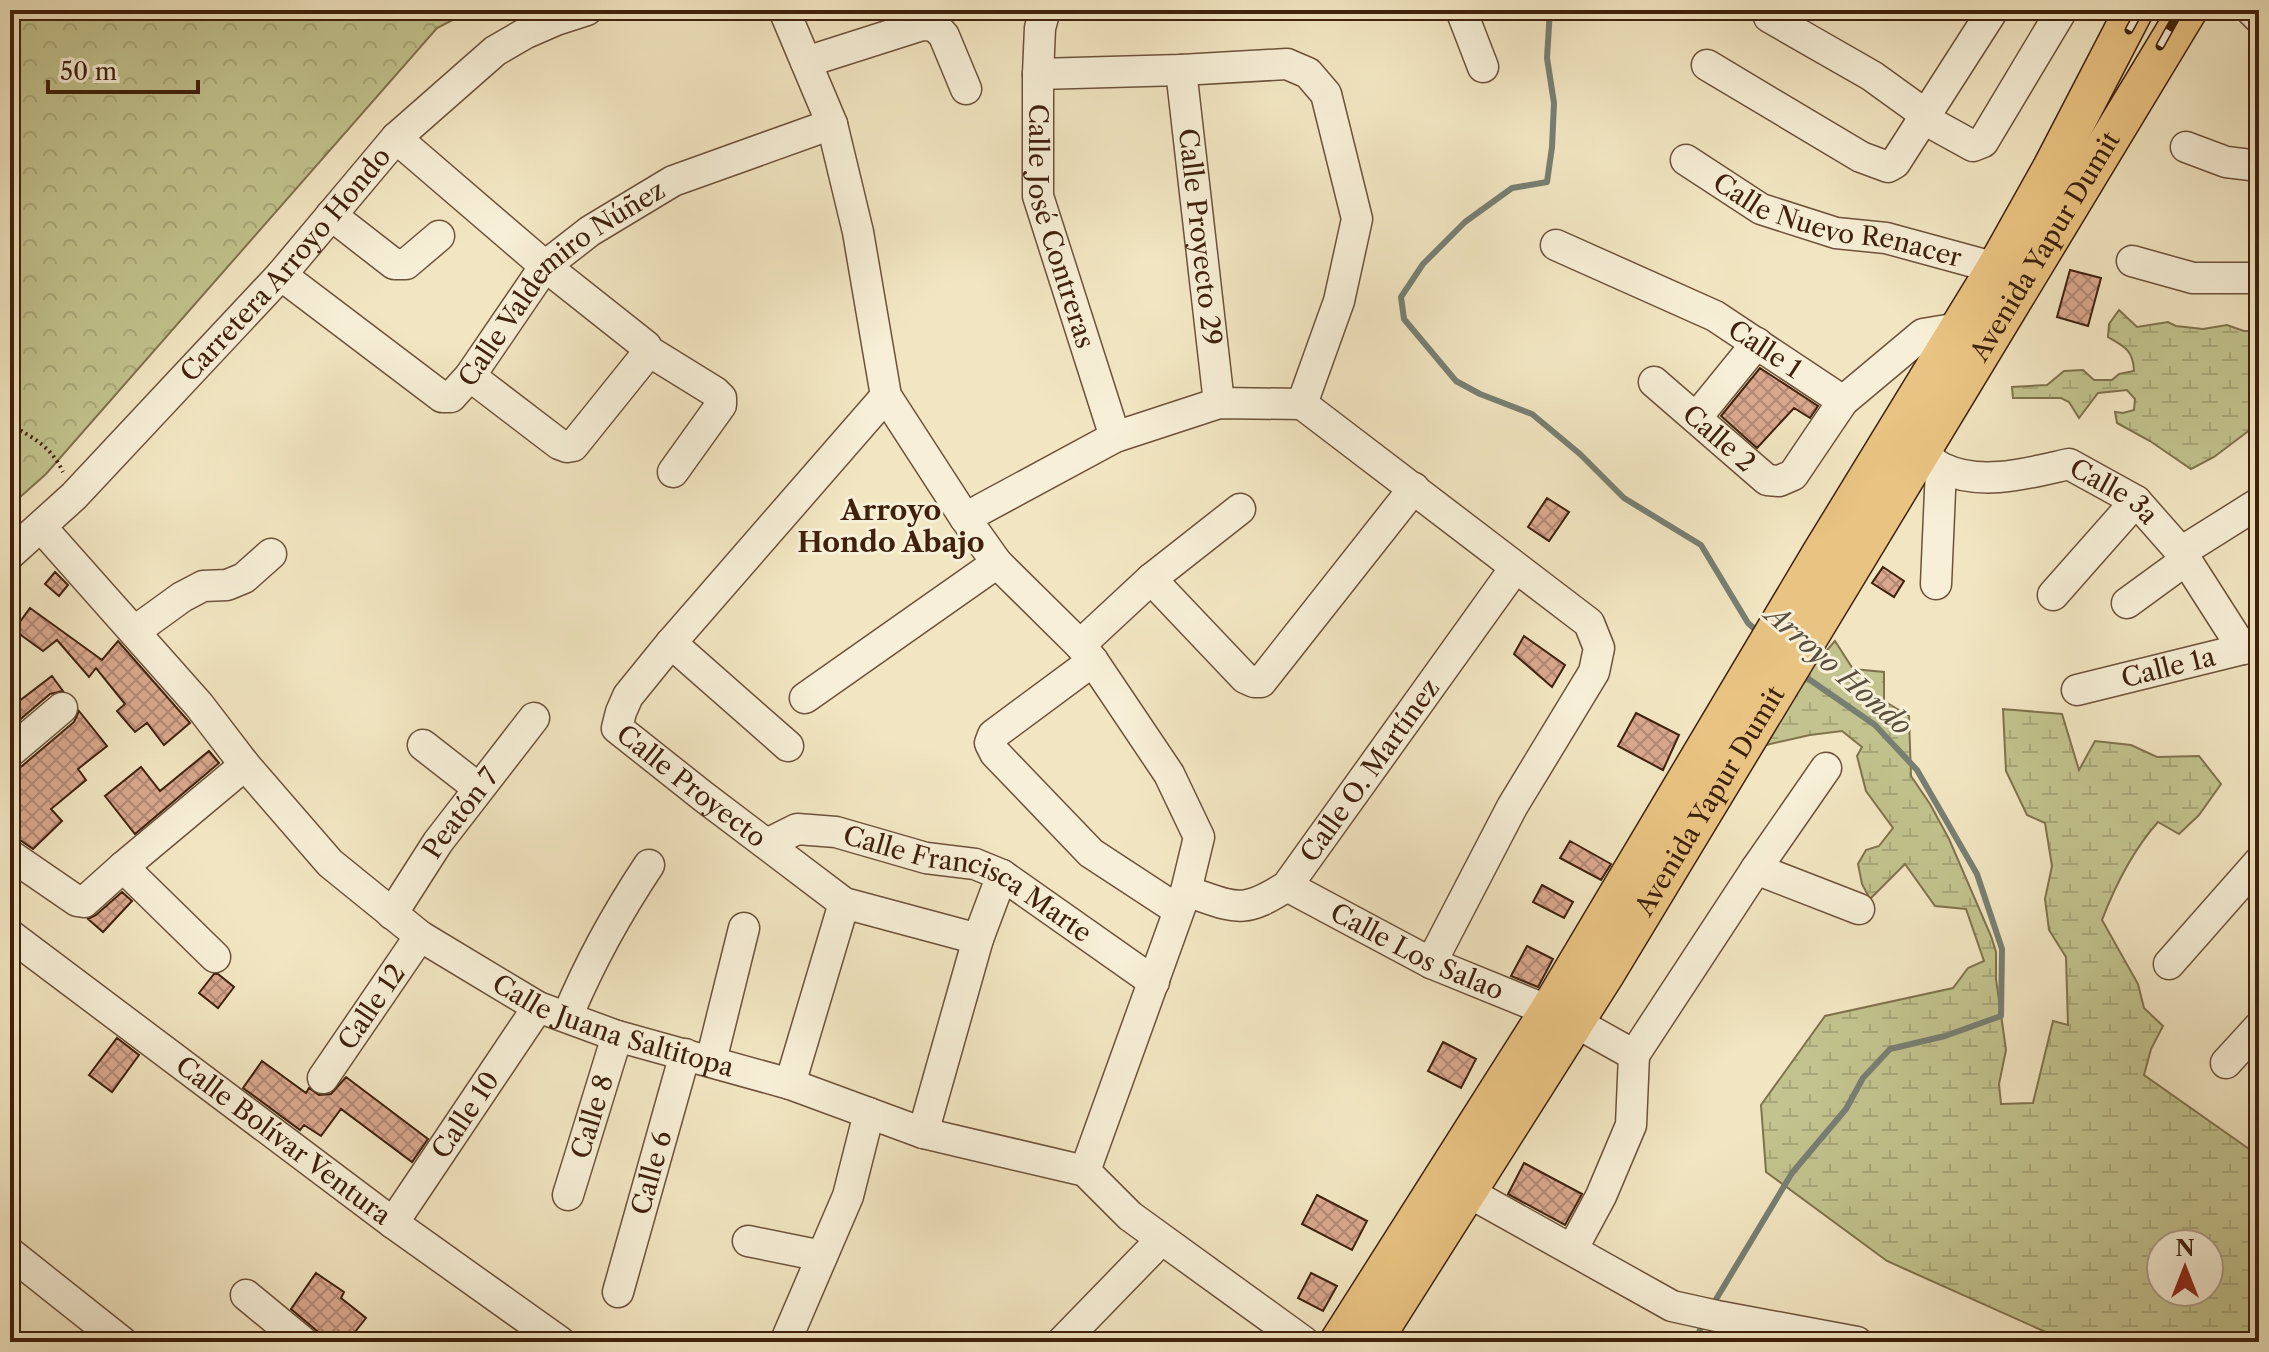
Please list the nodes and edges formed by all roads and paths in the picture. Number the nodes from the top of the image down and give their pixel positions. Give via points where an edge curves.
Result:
1 (587, 10) edge
2 (784, 10) edge
3 (1045, 10) edge
4 (1461, 10) edge
5 (1993, 10) edge
6 (2062, 10) edge
7 (2134, 10) edge
8 (2188, 10) edge
9 (2251, 10) edge
10 (1769, 17) dead end
11 (2259, 18) edge
12 (806, 62) junction
13 (1707, 65) dead end
14 (1483, 67) dead end
15 (1181, 70) junction
16 (1038, 74) junction
17 (966, 89) dead end
18 (1925, 117) junction
19 (832, 124) junction
20 (396, 138) junction
21 (2186, 147) dead end
22 (1686, 160) dead end
23 (2259, 166) edge
24 (331, 215) junction
25 (439, 236) dead end
26 (1556, 245) dead end
27 (2132, 261) dead end
28 (545, 266) junction
29 (1996, 268) junction
30 (281, 275) junction
31 (2259, 278) edge
32 (1959, 328) junction
33 (1757, 343) junction
34 (647, 350) junction
35 (470, 376) junction
36 (1654, 382) dead end
37 (886, 396) junction
38 (1843, 401) junction
39 (1219, 403) junction
40 (1302, 404) junction
41 (1696, 418) junction
42 (10, 424) edge
43 (1115, 437) junction
44 (1931, 460) junction
45 (673, 472) dead end
46 (1414, 488) junction
47 (74, 496) junction
48 (2136, 501) junction
49 (2259, 503) edge
50 (1240, 509) dead end
51 (965, 518) junction
52 (41, 527) junction
53 (10, 554) edge
54 (271, 554) dead end
55 (2184, 556) junction
56 (1834, 562) junction
57 (997, 563) junction
58 (1515, 568) junction
59 (1151, 579) junction
60 (1936, 584) dead end
61 (2053, 595) dead end
62 (2127, 603) dead end
63 (135, 631) junction
64 (671, 643) junction
65 (2251, 644) edge
66 (1086, 653) junction
67 (2077, 690) dead end
68 (805, 698) dead end
69 (62, 708) dead end
70 (534, 718) dead end
71 (423, 745) dead end
72 (788, 746) dead end
73 (10, 752) edge
74 (245, 765) junction
75 (1826, 768) dead end
76 (478, 788) junction
77 (767, 844) junction
78 (10, 855) edge
79 (2259, 862) edge
80 (649, 865) dead end
81 (123, 867) junction
82 (1756, 869) junction
83 (1002, 875) junction
84 (1287, 886) junction
85 (1182, 901) junction
86 (844, 903) junction
87 (1859, 909) dead end
88 (392, 914) junction
89 (744, 928) dead end
90 (10, 935) edge
91 (420, 936) junction
92 (978, 939) junction
93 (215, 957) dead end
94 (1431, 963) junction
95 (2169, 964) dead end
96 (1154, 982) junction
97 (538, 1007) junction
98 (1562, 1016) junction
99 (567, 1017) junction
100 (2259, 1027) edge
101 (617, 1036) junction
102 (1634, 1055) junction
103 (698, 1057) junction
104 (2226, 1063) dead end
105 (323, 1078) dead end
106 (790, 1084) junction
107 (869, 1113) junction
108 (923, 1133) junction
109 (1085, 1171) junction
110 (1468, 1192) junction
111 (568, 1195) dead end
112 (393, 1223) junction
113 (1161, 1240) junction
114 (748, 1241) dead end
115 (1573, 1248) junction
116 (10, 1253) edge
117 (822, 1256) junction
118 (618, 1292) dead end
119 (246, 1295) dead end
120 (787, 1338) dead end
121 (122, 1342) edge
122 (303, 1342) edge
123 (560, 1342) edge
124 (1062, 1342) edge
125 (1304, 1342) edge
126 (1339, 1342) edge
127 (1372, 1342) edge
128 (1857, 1342) edge

1 - 20 street, Carretera Arroyo Hondo via 495,51
2 - 12 street
3 - 16 street, Calle José Contreras
4 - 14 street
5 - 18 street
6 - 18 street via 1983,142 1973,146
7 - 29 main road, Avenida Yapur Dumit
8 - 44 main road, Avenida Yapur Dumit via 2081,184
9 - 11 street
10 - 18 street via 1872,76
12 - 17 street via 932,25 944,36
12 - 19 street
13 - 18 street via 1881,166 1895,163
15 - 16 street
15 - 39 street, Calle Proyecto 29
15 - 40 street via 1287,64 1308,73 1326,94 1357,219 1339,301
16 - 43 street, Calle José Contreras via 1038,196
19 - 28 street, Calle Valdemiro Núñez via 673,181 590,231
19 - 37 street via 858,232
20 - 24 street, Carretera Arroyo Hondo
20 - 28 street
21 - 23 street via 2226,162
22 - 29 street, Calle Nuevo Renacer via 1761,209 1836,233 1886,238
24 - 25 street via 394,264 406,264
24 - 30 street, Carretera Arroyo Hondo
26 - 33 street, Calle 1 via 1715,316
27 - 31 street via 2193,278
28 - 34 street
28 - 35 street, Calle Valdemiro Núñez
29 - 32 main road, Avenida Yapur Dumit
30 - 35 street, Calle Valdemiro Núñez via 442,397 451,397
30 - 47 street, Carretera Arroyo Hondo
32 - 38 street via 1923,334
32 - 56 main road, Avenida Yapur Dumit
33 - 38 street, Calle 1
33 - 41 street
34 - 35 street via 567,447
34 - 45 street via 721,398
36 - 41 street, Calle 2
37 - 51 street
37 - 64 street, Calle Proyecto
38 - 41 street, Calle 2 via 1793,475 1779,481 1767,480
39 - 40 street
39 - 43 street
40 - 46 street
42 - 47 path via 49,449
43 - 51 street
44 - 48 street, Calle 3a via 1972,476 2017,475 2069,464
44 - 56 main road, Avenida Yapur Dumit
44 - 60 street
46 - 58 street
46 - 59 street via 1261,682 1245,678
47 - 52 street, Carretera Arroyo Hondo
48 - 55 street, Calle 3a
48 - 61 street
49 - 55 street
50 - 59 street
51 - 57 street
52 - 53 street, Carretera Arroyo Hondo
52 - 63 street, Calle Juana Saltitopa
54 - 63 street via 244,578 203,586
55 - 62 street
55 - 65 street, Calle 3a
56 - 98 main road, Avenida Yapur Dumit
57 - 66 street
57 - 68 street
58 - 84 street, Calle O. Martínez
58 - 94 street via 1589,623 1599,648 1594,672 1512,807
59 - 66 street
63 - 74 street, Calle Juana Saltitopa
64 - 72 street
64 - 77 street, Calle Proyecto via 628,696 617,728
65 - 67 street, Calle 1a
66 - 85 street via 1169,774 1199,837
66 - 85 street, Calle O. Martínez via 990,743 1091,853
69 - 73 street
70 - 76 street, Peatón 7
71 - 76 street
74 - 81 street
74 - 88 street, Calle Juana Saltitopa via 330,863
75 - 82 street
76 - 88 street, Peatón 7
77 - 83 street, Calle Francisca Marte via 797,829 836,832
77 - 86 street, Calle Proyecto
78 - 81 street via 80,903
79 - 95 street
80 - 99 street
81 - 93 street
82 - 87 street
82 - 102 street
83 - 92 street
83 - 96 street, Calle Francisca Marte
84 - 85 street, Calle O. Martínez via 1262,902 1237,908
84 - 94 street, Calle Los Salao
85 - 96 street
86 - 92 street, Calle Proyecto
86 - 106 street
88 - 91 street, Calle Juana Saltitopa
89 - 103 street, Calle 6
90 - 112 street, Calle Bolívar Ventura
91 - 97 street, Calle Juana Saltitopa
91 - 105 street, Calle 12
92 - 108 street
94 - 98 street, Calle Los Salao
96 - 109 street
97 - 99 street, Calle Juana Saltitopa
97 - 112 street, Calle 10
98 - 102 street, Calle Los Salao
98 - 110 main road, Avenida Yapur Dumit
98 - 126 main road, Avenida Yapur Dumit
99 - 101 street, Calle Juana Saltitopa
100 - 104 street
101 - 103 street, Calle Juana Saltitopa
101 - 111 street, Calle 8
102 - 115 street via 1631,1125
103 - 106 street, Calle Juana Saltitopa
103 - 118 street, Calle 6
106 - 107 street, Calle Juana Saltitopa
107 - 108 street, Calle Juana Saltitopa
107 - 117 street via 848,1196
108 - 109 street, Calle Juana Saltitopa
109 - 113 street
110 - 115 street
110 - 127 main road, Avenida Yapur Dumit
112 - 123 street, Calle Bolívar Ventura
113 - 124 street
113 - 125 street
114 - 117 street
115 - 128 street via 1682,1309
116 - 121 street
117 - 120 street
119 - 122 street

